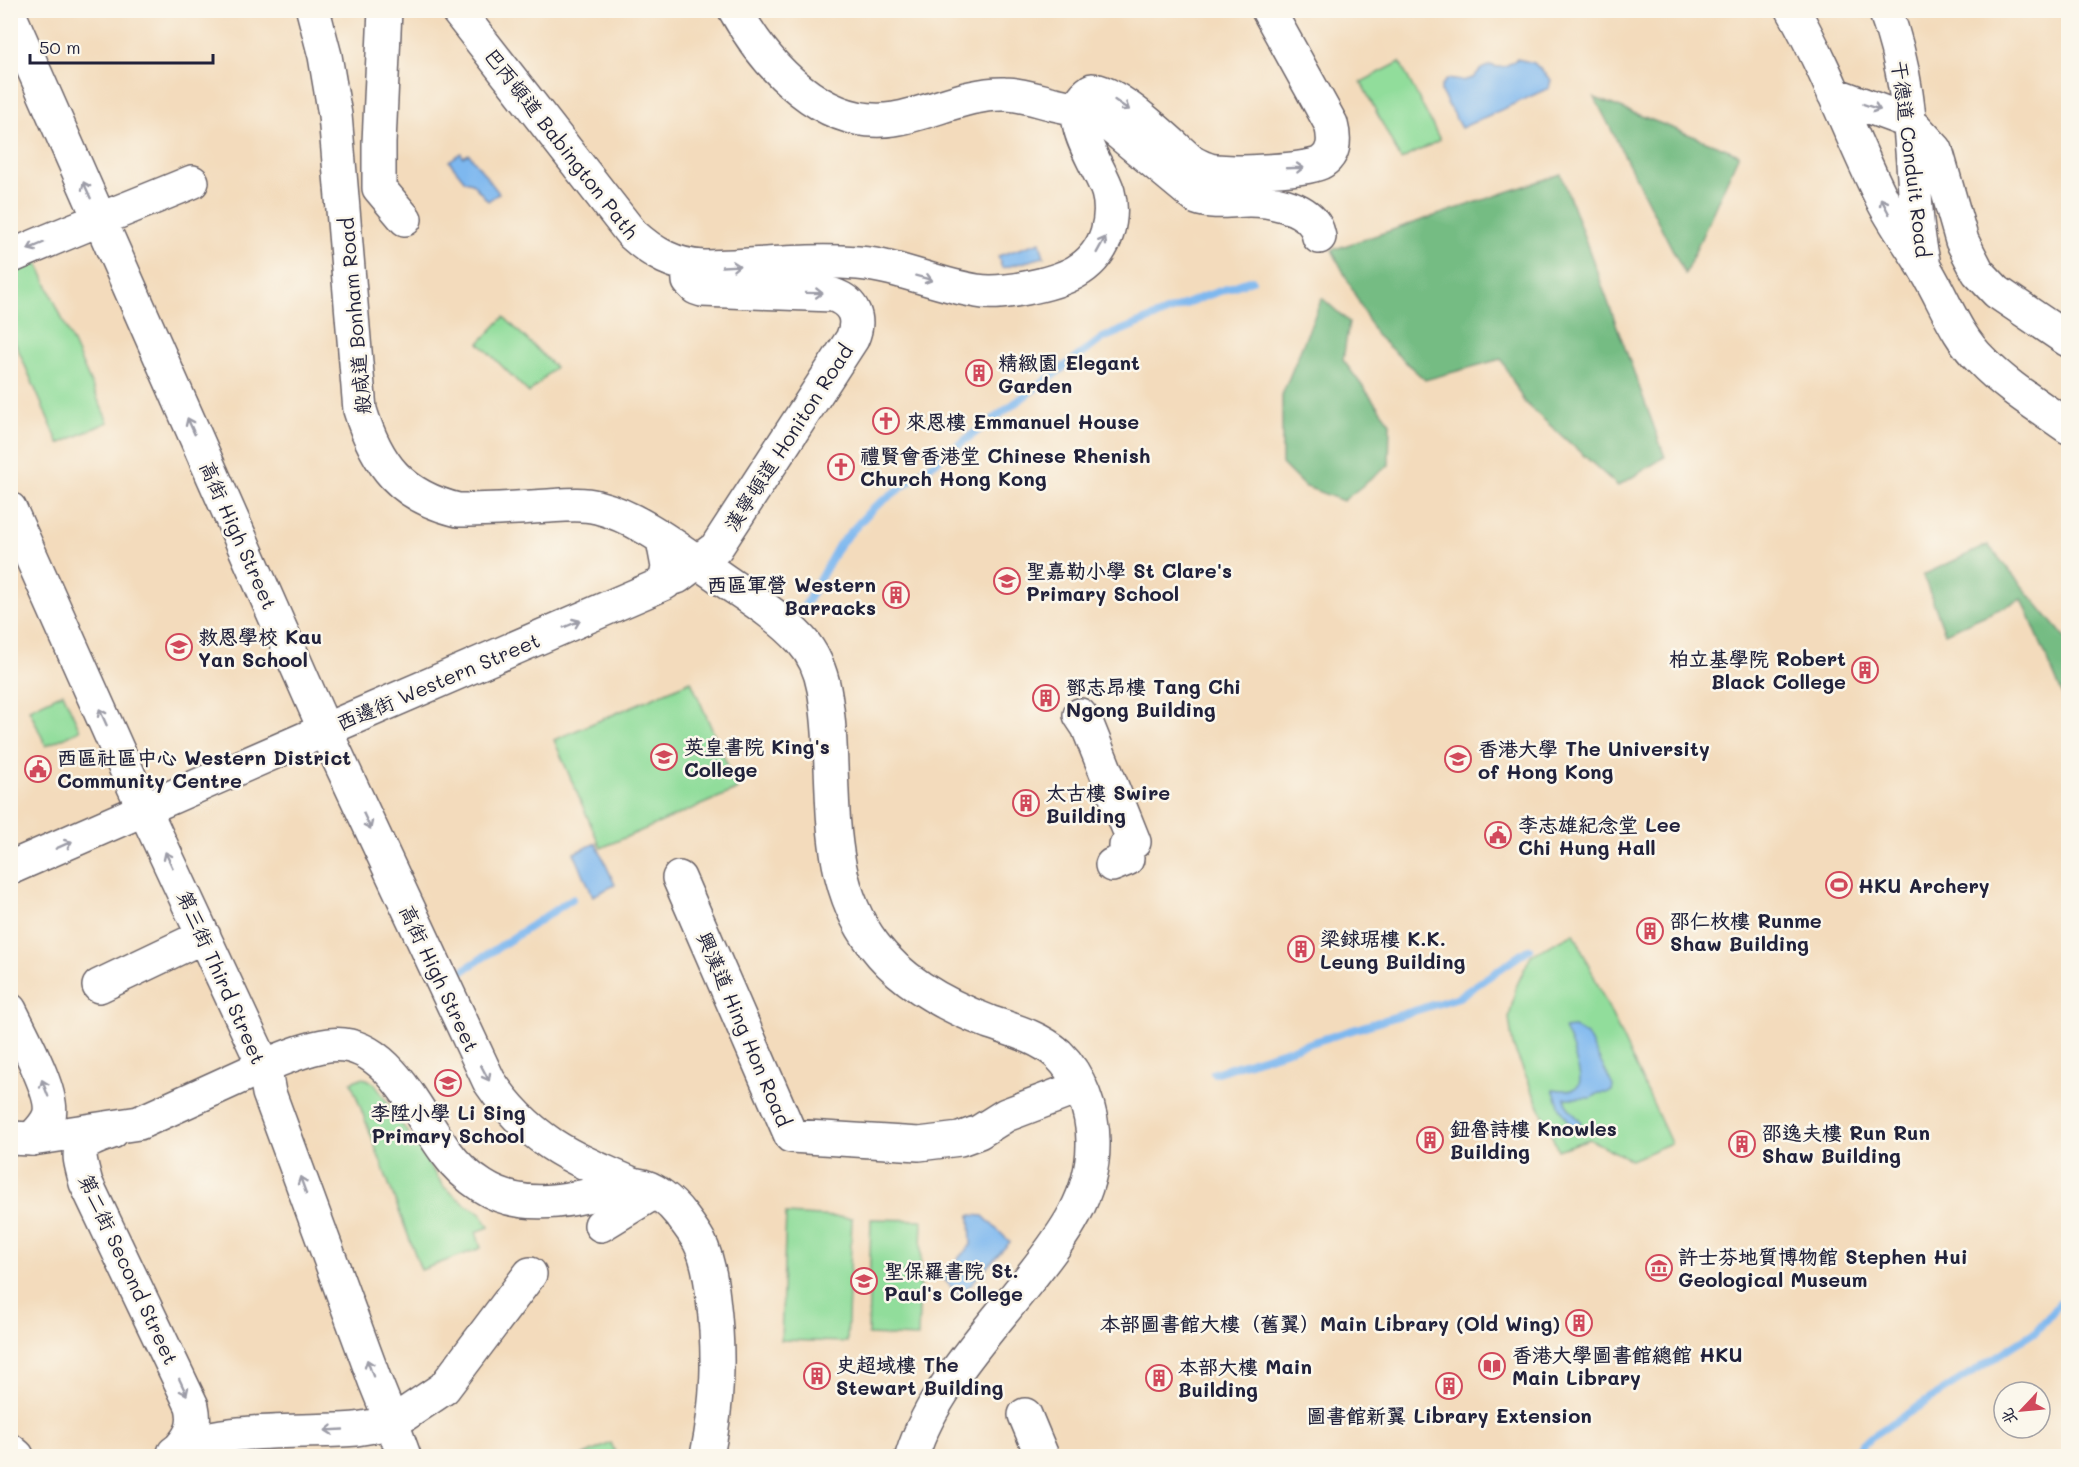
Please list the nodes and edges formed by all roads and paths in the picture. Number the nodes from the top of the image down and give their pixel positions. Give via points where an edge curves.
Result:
1 (314, 10) edge
2 (385, 10) edge
3 (458, 10) edge
4 (735, 10) edge
5 (1268, 10) edge
6 (1793, 10) edge
7 (1885, 10) edge
8 (10, 16) edge
9 (1834, 94) junction
10 (1079, 109) junction
11 (1910, 122) junction
12 (1864, 162) junction
13 (192, 182) dead end
14 (1914, 188) junction
15 (100, 219) junction
16 (405, 219) dead end
17 (1319, 237) dead end
18 (10, 257) edge
19 (688, 266) junction
20 (1928, 273) junction
21 (2068, 340) edge
22 (2068, 427) edge
23 (10, 509) edge
24 (663, 540) junction
25 (698, 563) junction
26 (665, 583) junction
27 (1080, 715) dead end
28 (324, 730) junction
29 (145, 809) junction
30 (1112, 865) dead end
31 (10, 868) edge
32 (679, 878) dead end
33 (204, 936) junction
34 (99, 986) dead end
35 (10, 1010) edge
36 (264, 1066) junction
37 (1080, 1088) junction
38 (139, 1123) junction
39 (21, 1138) edge
40 (86, 1183) junction
41 (645, 1189) junction
42 (601, 1225) dead end
43 (530, 1274) dead end
44 (1025, 1415) dead end
45 (392, 1422) junction
46 (917, 1449) edge
47 (10, 1450) edge
48 (176, 1452) edge
49 (17, 1456) edge
50 (404, 1456) edge
51 (707, 1456) edge
52 (1042, 1456) edge

1 - 24 street, 般咸道 Bonham Road via 335,115 357,390 365,425 379,458 405,485 441,506 476,510 586,505 616,514
2 - 16 street via 379,188
3 - 19 street, 巴丙頓道 Babington Path via 632,234 665,259
4 - 10 street via 767,59 804,93 841,114 892,119 975,97 1005,94
10 -> 5 street via 1087,93 1103,92 1140,117 1193,163 1212,170 1307,168 1319,164 1333,148 1331,124
6 - 9 street
7 - 11 street, 干德道 Conduit Road via 1902,67
15 -> 8 street, 高街 High Street
9 -> 11 street
9 - 12 street
10 - 17 street via 1108,124 1197,198 1285,206 1314,223
19 -> 10 street, 巴丙頓道 Babington Path via 856,263 990,292 1069,278 1100,249 1111,213 1103,180 1081,134
11 - 14 street, 干德道 Conduit Road
11 - 21 street via 1936,150 1959,231 1978,272 1998,292
12 - 14 street via 1882,174 1904,177
20 -> 12 street via 1896,226
13 - 15 street
14 - 20 street, 干德道 Conduit Road via 1920,245
15 -> 18 street
28 -> 15 street, 高街 High Street
19 -> 25 street, 漢寧頓道 Honiton Road via 689,281 702,290 833,295 852,308 857,323 852,339 719,543
20 - 22 street via 1958,330 1980,360
29 -> 23 street, 第三街 Third Street
24 - 25 street, 般咸道 Bonham Road
24 - 26 street via 668,567
25 - 26 street, 西邊街 Western Street
25 - 37 street, 般咸道 Bonham Road via 779,620 801,640 815,661 824,689 841,876 852,909 876,948 889,963 947,1003 1050,1048 1066,1063
28 -> 26 street, 西邊街 Western Street
27 - 30 street via 1134,842 1126,846 1127,859
28 - 29 street, 西邊街 Western Street
28 -> 41 street, 高街 High Street via 479,1061 501,1100 515,1117 552,1146
31 -> 29 street, 西邊街 Western Street
33 -> 29 street, 第三街 Third Street
32 - 37 street, 興漢道 Hing Hon Road via 791,1136 920,1144 960,1139 1006,1115
33 - 34 street
33 - 36 street, 第三街 Third Street
39 -> 35 street via 46,1122 51,1106
36 - 38 street
36 - 41 street via 327,1045 359,1048 395,1075 466,1175 485,1188 516,1200 551,1202
45 -> 36 street, 第三街 Third Street via 269,1093
37 - 46 street, 般咸道 Bonham Road via 1088,1107 1093,1139 1091,1173 1079,1209 1052,1251 948,1383 927,1415
38 - 39 street
38 - 40 street, 第二街 Second Street via 81,1147 78,1154
39 - 40 street via 45,1142 63,1152
40 -> 48 street, 第二街 Second Street via 192,1406 194,1426
41 - 42 street
41 - 51 street, 高街 High Street via 670,1202 699,1242 711,1279 718,1383
43 - 45 street via 444,1389
44 - 52 street
45 -> 48 street via 357,1428 222,1436 193,1442
45 - 50 street, 第三街 Third Street
47 - 49 street

